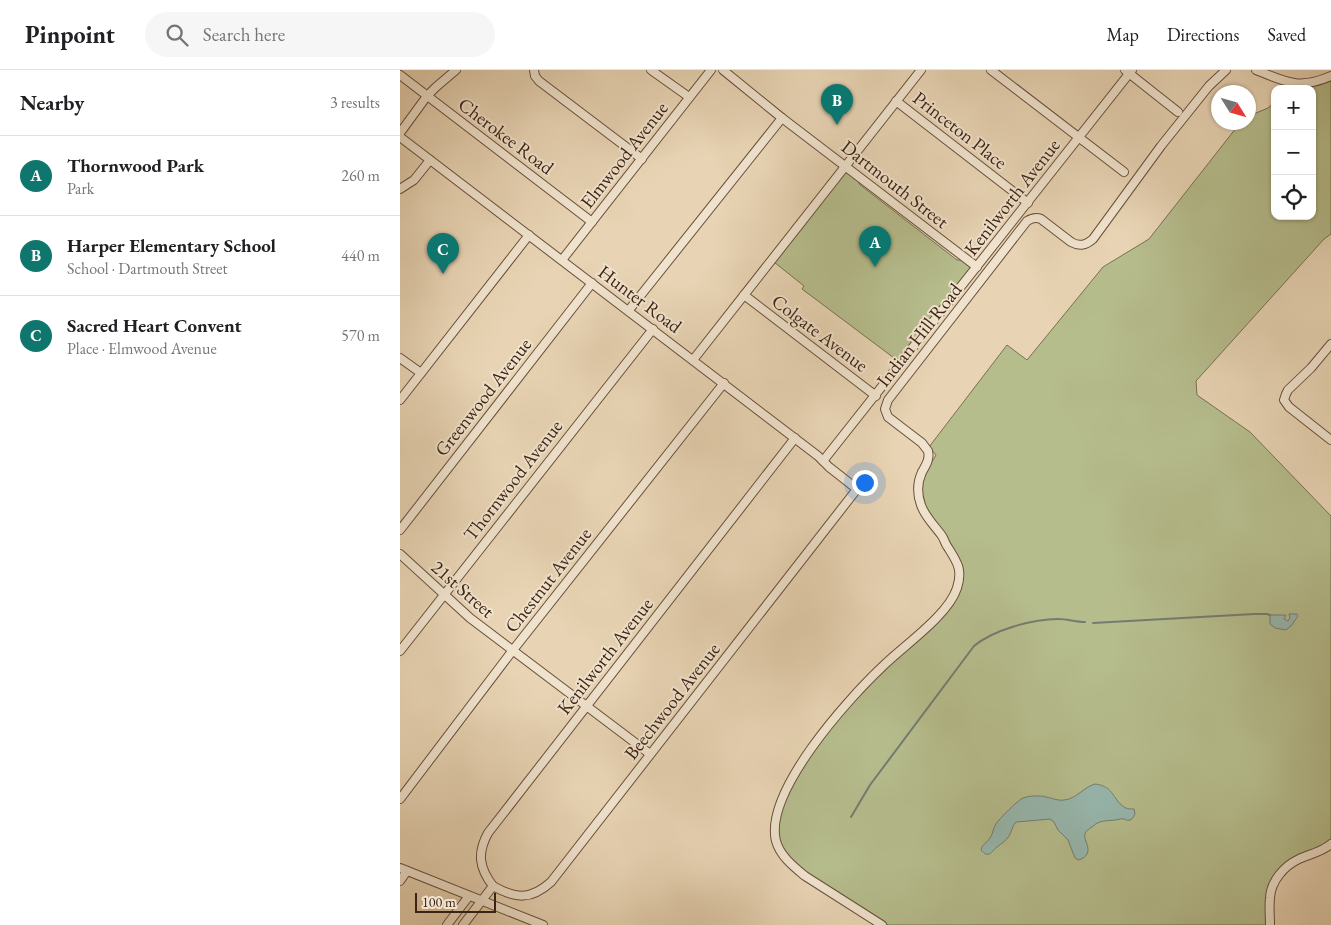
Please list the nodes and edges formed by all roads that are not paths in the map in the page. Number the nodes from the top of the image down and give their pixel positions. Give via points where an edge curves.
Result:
1 (456, 70) edge
2 (534, 70) edge
3 (652, 70) edge
4 (711, 70) edge
5 (723, 70) edge
6 (920, 70) edge
7 (991, 70) edge
8 (1226, 70) edge
9 (1256, 70) edge
10 (1129, 71) edge
11 (400, 75) edge
12 (1331, 76) edge
13 (428, 96) junction
14 (689, 98) junction
15 (896, 101) junction
16 (1178, 112) dead end
17 (782, 118) junction
18 (400, 133) edge
19 (400, 137) edge
20 (1079, 138) junction
21 (642, 159) junction
22 (430, 160) junction
23 (846, 166) junction
24 (1124, 172) dead end
25 (400, 189) edge
26 (1028, 203) junction
27 (592, 222) junction
28 (529, 235) junction
29 (562, 260) junction
30 (977, 267) junction
31 (592, 283) junction
32 (744, 296) junction
33 (628, 310) junction
34 (653, 329) junction
35 (1331, 344) edge
36 (400, 358) edge
37 (693, 360) junction
38 (421, 373) junction
39 (724, 383) junction
40 (876, 396) junction
41 (400, 400) edge
42 (795, 438) junction
43 (1331, 440) edge
44 (823, 461) junction
45 (857, 489) joint
46 (400, 530) edge
47 (400, 554) edge
48 (444, 594) junction
49 (513, 650) junction
50 (400, 651) edge
51 (586, 706) junction
52 (650, 754) junction
53 (400, 800) edge
54 (1331, 844) edge
55 (404, 870) edge
56 (400, 881) edge
57 (493, 886) junction
58 (469, 896) junction
59 (482, 901) junction
60 (447, 925) edge
61 (463, 925) edge
62 (543, 925) edge
63 (882, 925) edge
64 (1270, 925) edge

1 - 13 street
2 - 21 street via 539,80
3 - 14 street
4 - 14 street, Elmwood Avenue
5 - 17 street, Dartmouth Street
6 - 15 street
7 - 20 street
8 - 63 street, Indian Hill Road via 1209,86 1161,146 1088,244 1076,245 1041,219 1027,221 886,404 888,417 928,451 918,487 920,505 958,563 958,587 939,615 882,666 814,746 781,802 776,835 779,848 805,876
9 - 12 street via 1292,83 1310,83
10 - 16 street
10 - 20 street, Kenilworth Avenue
11 - 13 street, Cherokee Road
13 - 18 street
13 - 27 street, Cherokee Road
14 - 21 street, Elmwood Avenue
15 - 23 street
15 - 26 street, Princeton Place
17 - 23 street, Dartmouth Street
17 - 33 street
19 - 22 street, Hunter Road
20 - 24 street
20 - 26 street, Kenilworth Avenue
21 - 27 street, Elmwood Avenue
22 - 25 street via 414,180
22 - 28 street, Hunter Road
23 - 30 street, Dartmouth Street
23 - 32 street
26 - 30 street, Kenilworth Avenue
27 - 29 street, Elmwood Avenue
28 - 29 street, Hunter Road
28 - 38 street
29 - 31 street, Hunter Road
30 - 40 street, Kenilworth Avenue
31 - 33 street, Hunter Road
31 - 46 street, Greenwood Avenue
32 - 37 street
32 - 40 street, Colgate Avenue
33 - 34 street, Hunter Road
34 - 37 street, Hunter Road
34 - 48 street, Thornwood Avenue
35 - 43 street via 1288,390 1284,400
36 - 38 street
37 - 39 street, Hunter Road
38 - 41 street
39 - 42 street, Hunter Road
39 - 49 street, Chestnut Avenue
40 - 44 street, Kenilworth Avenue
42 - 44 street, Hunter Road
42 - 51 street, Kenilworth Avenue
44 - 45 street, Hunter Road
45 - 52 street, Beechwood Avenue
47 - 48 street, 21st Street
48 - 49 street, 21st Street
48 - 50 street, Thornwood Avenue
49 - 51 street, 21st Street
49 - 53 street, Chestnut Avenue
51 - 52 street, 21st Street
51 - 57 street, Kenilworth Avenue via 488,833 480,857
52 - 57 street, Beechwood Avenue via 544,888 530,895 517,896
54 - 64 street via 1291,863 1282,872 1271,891
55 - 56 street
55 - 58 street
57 - 59 street
58 - 59 street
58 - 60 street
59 - 61 street
59 - 62 street

